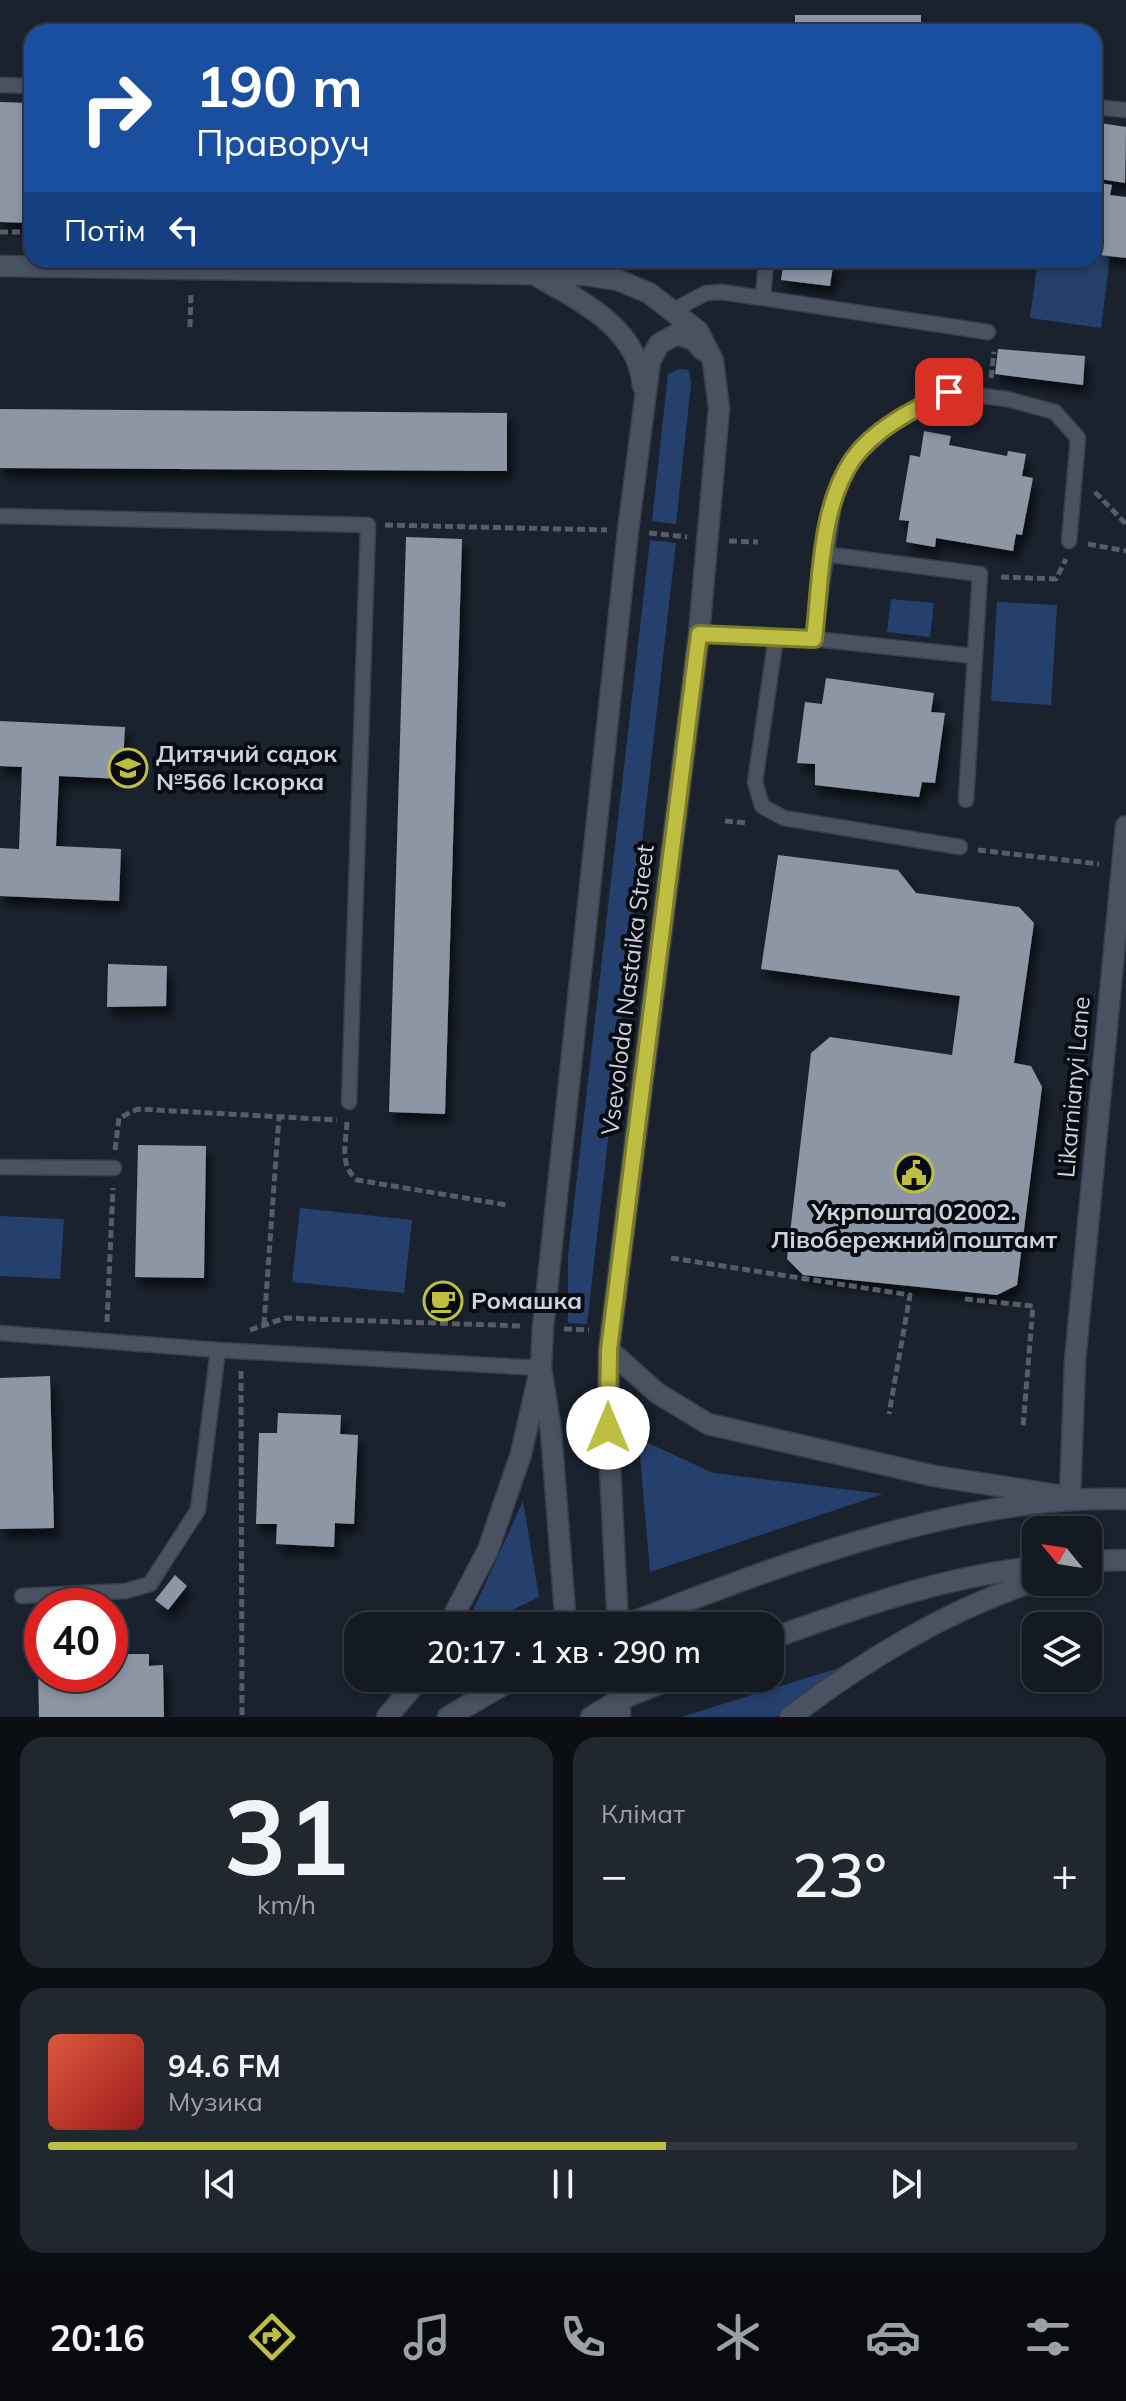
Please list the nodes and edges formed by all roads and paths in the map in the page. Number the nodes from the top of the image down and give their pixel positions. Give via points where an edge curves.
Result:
1 (0, 85) edge
2 (24, 86) edge
3 (1102, 108) edge
4 (1126, 110) edge
5 (0, 232) edge
6 (24, 232) edge
7 (0, 266) edge
8 (24, 266) edge
9 (134, 268) edge
10 (765, 268) edge
11 (534, 274) junction
12 (763, 298) junction
13 (674, 310) junction
14 (982, 332) joint
15 (713, 361) junction
16 (988, 397) junction
17 (645, 401) junction
18 (1075, 471) junction
19 (0, 516) edge
20 (1126, 524) edge
21 (368, 525) junction
22 (628, 531) junction
23 (707, 540) junction
24 (1069, 541) junction
25 (758, 542) dead end
26 (1126, 551) edge
27 (824, 554) junction
28 (980, 574) junction
29 (699, 634) junction
30 (776, 637) junction
31 (814, 639) junction
32 (974, 656) junction
33 (966, 800) dead end
34 (1126, 826) edge
35 (960, 847) joint
36 (1121, 867) junction
37 (1122, 911) edge
38 (349, 1102) joint
39 (279, 1116) junction
40 (347, 1121) junction
41 (0, 1167) edge
42 (114, 1168) junction
43 (507, 1205) dead end
44 (671, 1258) dead end
45 (965, 1299) dead end
46 (264, 1325) junction
47 (543, 1327) junction
48 (106, 1329) dead end
49 (241, 1332) dead end
50 (0, 1333) edge
51 (611, 1341) junction
52 (218, 1350) junction
53 (241, 1350) junction
54 (541, 1368) junction
55 (889, 1414) dead end
56 (1023, 1427) dead end
57 (1070, 1497) junction
58 (1126, 1499) edge
59 (1126, 1560) edge
60 (1102, 1561) edge
61 (1022, 1568) edge
62 (1022, 1586) edge
63 (22, 1596) dead end
64 (455, 1612) edge
65 (565, 1612) edge
66 (619, 1612) edge
67 (659, 1612) edge
68 (784, 1634) edge
69 (408, 1692) edge
70 (491, 1692) edge
71 (648, 1692) edge
72 (620, 1708) edge
73 (242, 1717) edge
74 (387, 1717) edge
75 (448, 1717) edge
76 (591, 1717) edge
77 (790, 1717) edge

1 - 2 lane
3 - 4 lane
5 - 6 path
7 - 8 street
9 - 11 street
10 - 12 lane
11 - 13 street via 618,280
11 - 17 street via 611,323 642,374
12 - 13 lane via 706,293
12 - 14 lane
13 - 15 street via 698,331
14 - 16 path via 976,340 995,346
15 - 17 street, Vsevoloda Nastaika Street via 694,340 677,334 659,344 650,361
15 - 23 street, Vsevoloda Nastaika Street via 719,408
16 - 18 lane via 1055,412 1078,438
16 - 27 lane via 949,392 897,419 854,458 835,496
17 - 22 street, Vsevoloda Nastaika Street
18 - 20 path
18 - 24 lane
19 - 21 lane
21 - 22 path
21 - 38 lane
22 - 23 path
22 - 47 street, Vsevoloda Nastaika Street
23 - 25 path
23 - 29 street, Vsevoloda Nastaika Street
24 - 26 path
24 - 28 path via 1064,568 1056,579
27 - 28 lane
27 - 31 lane
28 - 32 lane
29 - 30 lane
29 - 51 street, Vsevoloda Nastaika Street
30 - 31 lane
30 - 35 lane via 755,782 762,806 784,818
31 - 32 lane
32 - 33 lane
34 - 36 street, Likarnianyi Lane
35 - 36 path
36 - 37 street, Likarnianyi Lane
37 - 57 street, Likarnianyi Lane via 1075,1361
38 - 40 path
39 - 40 path
39 - 42 path via 126,1112 116,1129
39 - 46 path
40 - 43 path via 344,1161 357,1180
41 - 42 lane
42 - 48 path
44 - 55 path via 910,1295
45 - 56 path via 1033,1306
46 - 47 path via 285,1318
46 - 49 path
47 - 51 path
47 - 54 street, Vsevoloda Nastaika Street
50 - 52 lane
51 - 57 street via 657,1393 708,1424 934,1476
51 - 66 street, Vsevoloda Nastaika Street via 608,1428
52 - 53 lane
52 - 63 lane via 198,1510 150,1584 126,1591
53 - 54 lane
53 - 73 path
54 - 64 street via 521,1454 488,1550
54 - 65 street, Vsevoloda Nastaika Street
57 - 58 street
57 - 67 street via 973,1514 837,1549
59 - 60 street
61 - 68 street via 980,1572
62 - 77 street via 984,1598 853,1669
69 - 74 street
70 - 75 street
71 - 72 street
72 - 76 street

